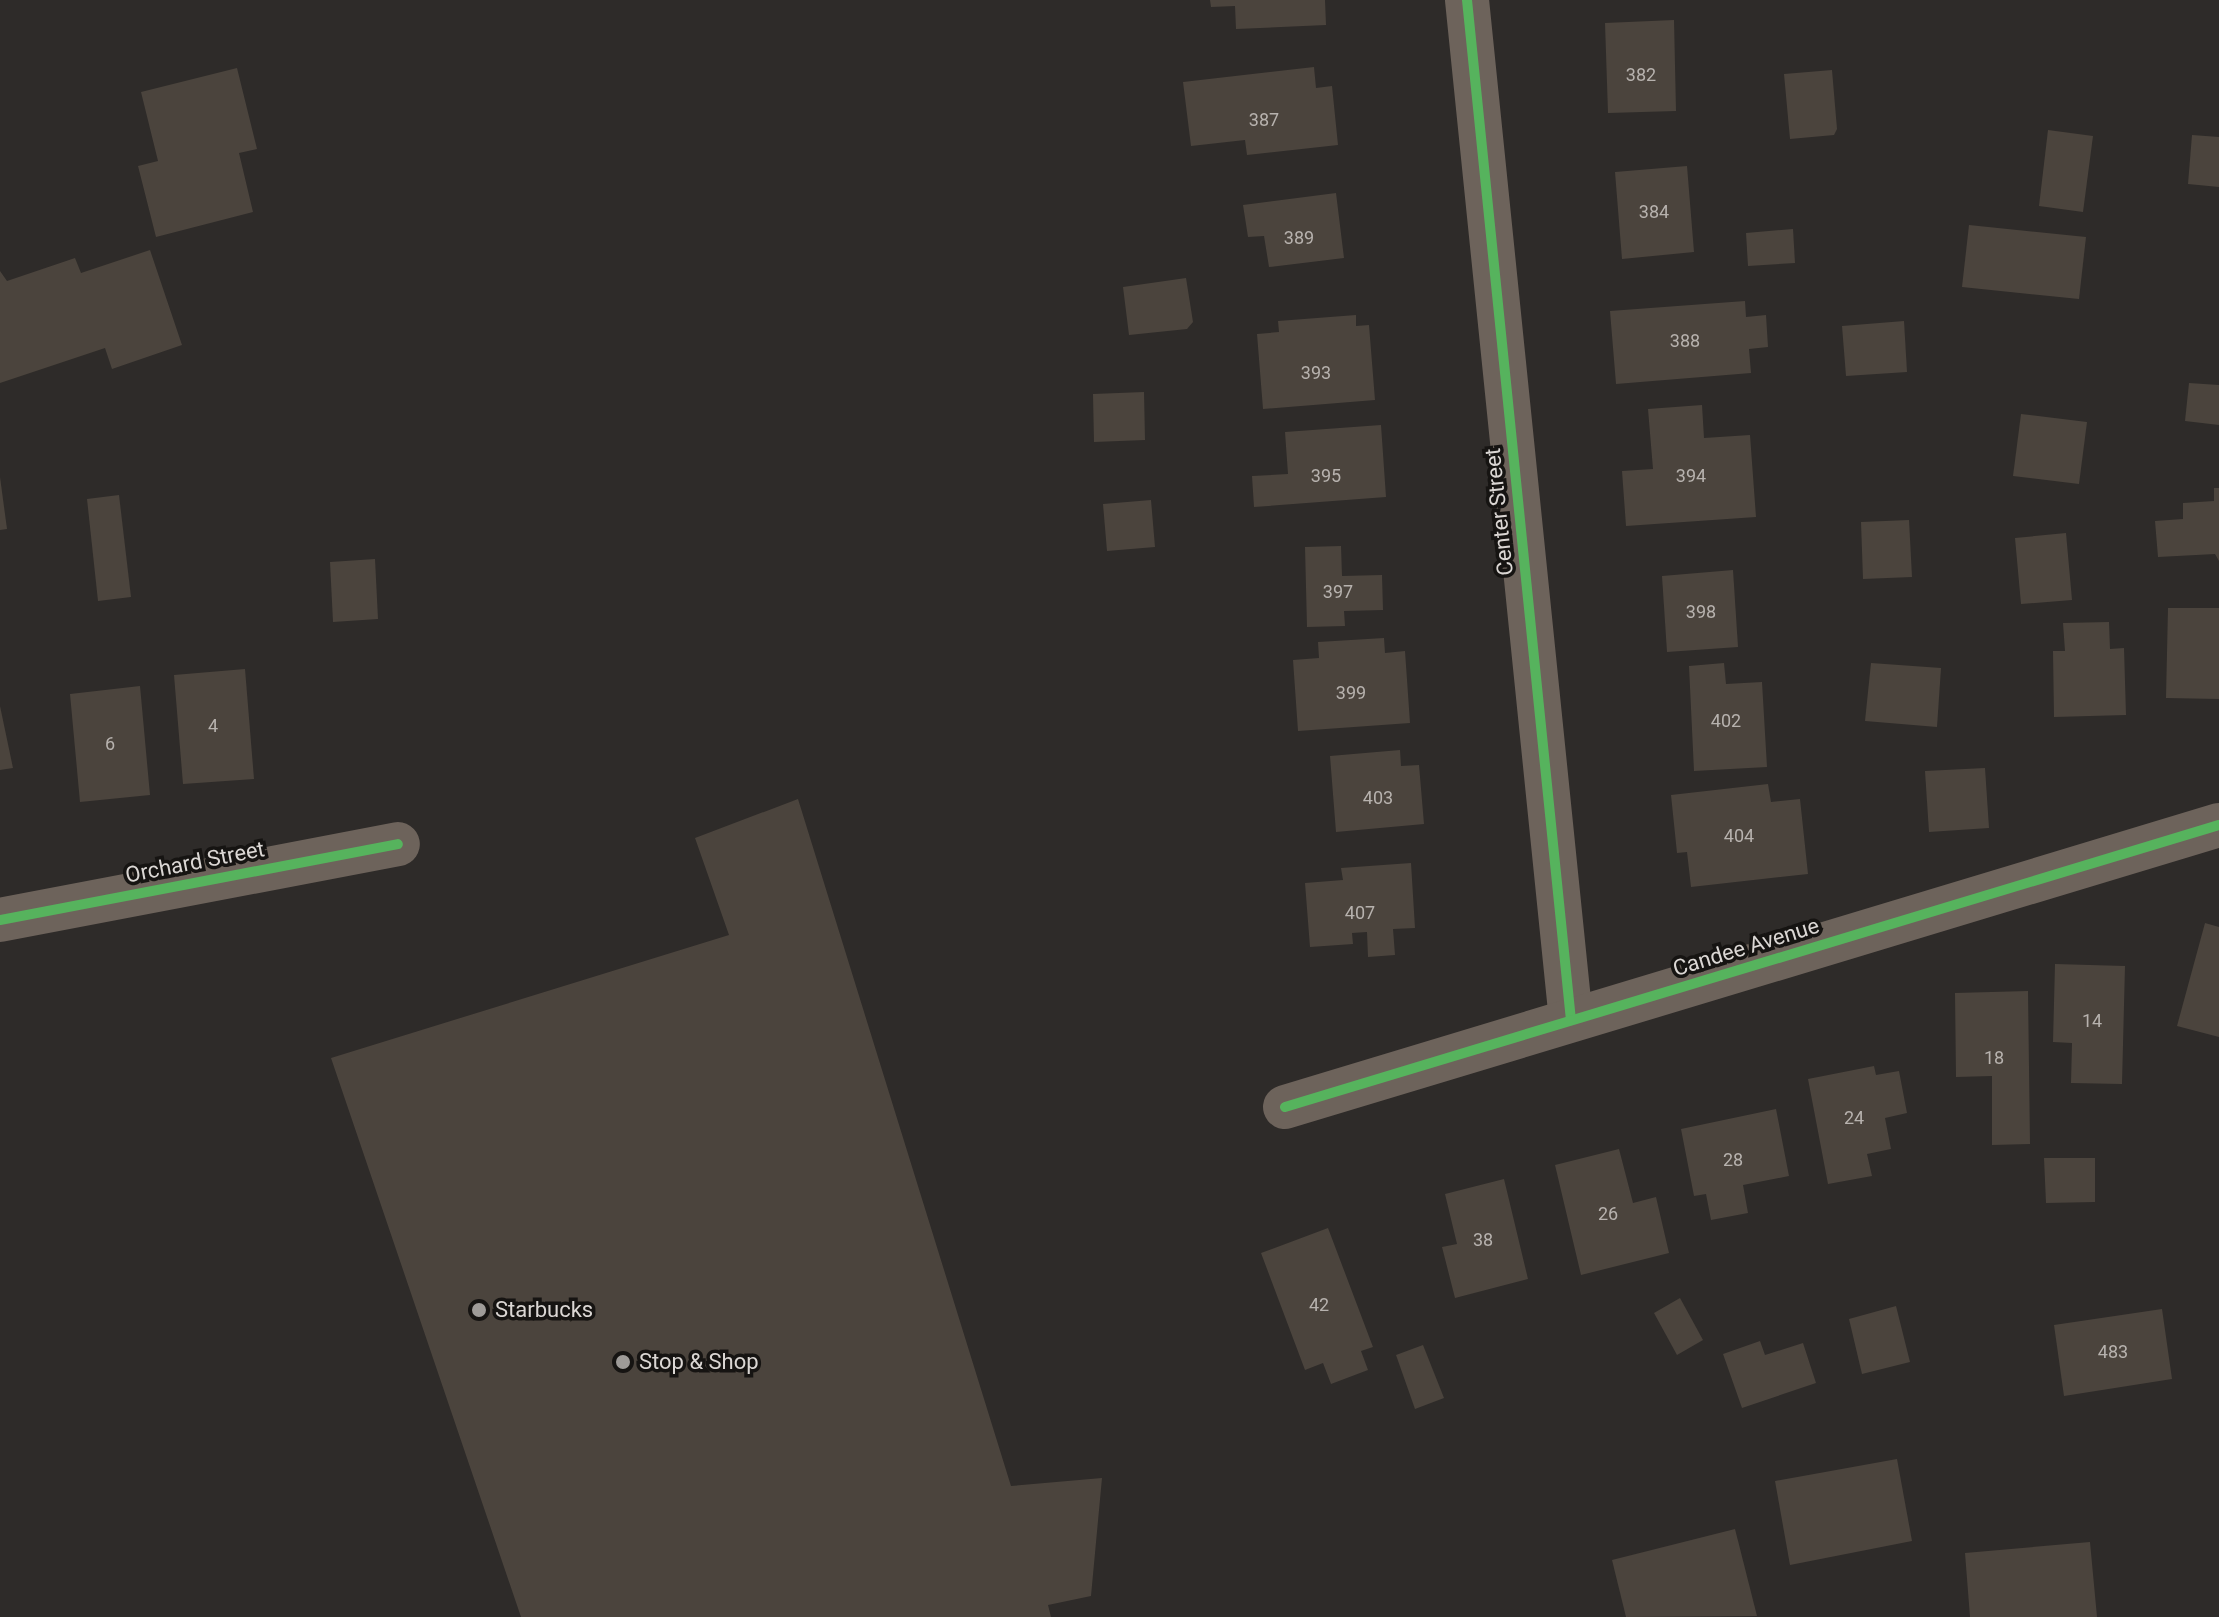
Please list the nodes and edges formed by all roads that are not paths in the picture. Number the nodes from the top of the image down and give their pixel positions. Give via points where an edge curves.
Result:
1 (1467, 0) edge
2 (2219, 825) edge
3 (398, 844) dead end
4 (0, 920) edge
5 (1571, 1020) junction
6 (1285, 1107) dead end

1 - 5 street, Center Street
2 - 5 street, Candee Avenue
3 - 4 street, Orchard Street
5 - 6 street, Candee Avenue

